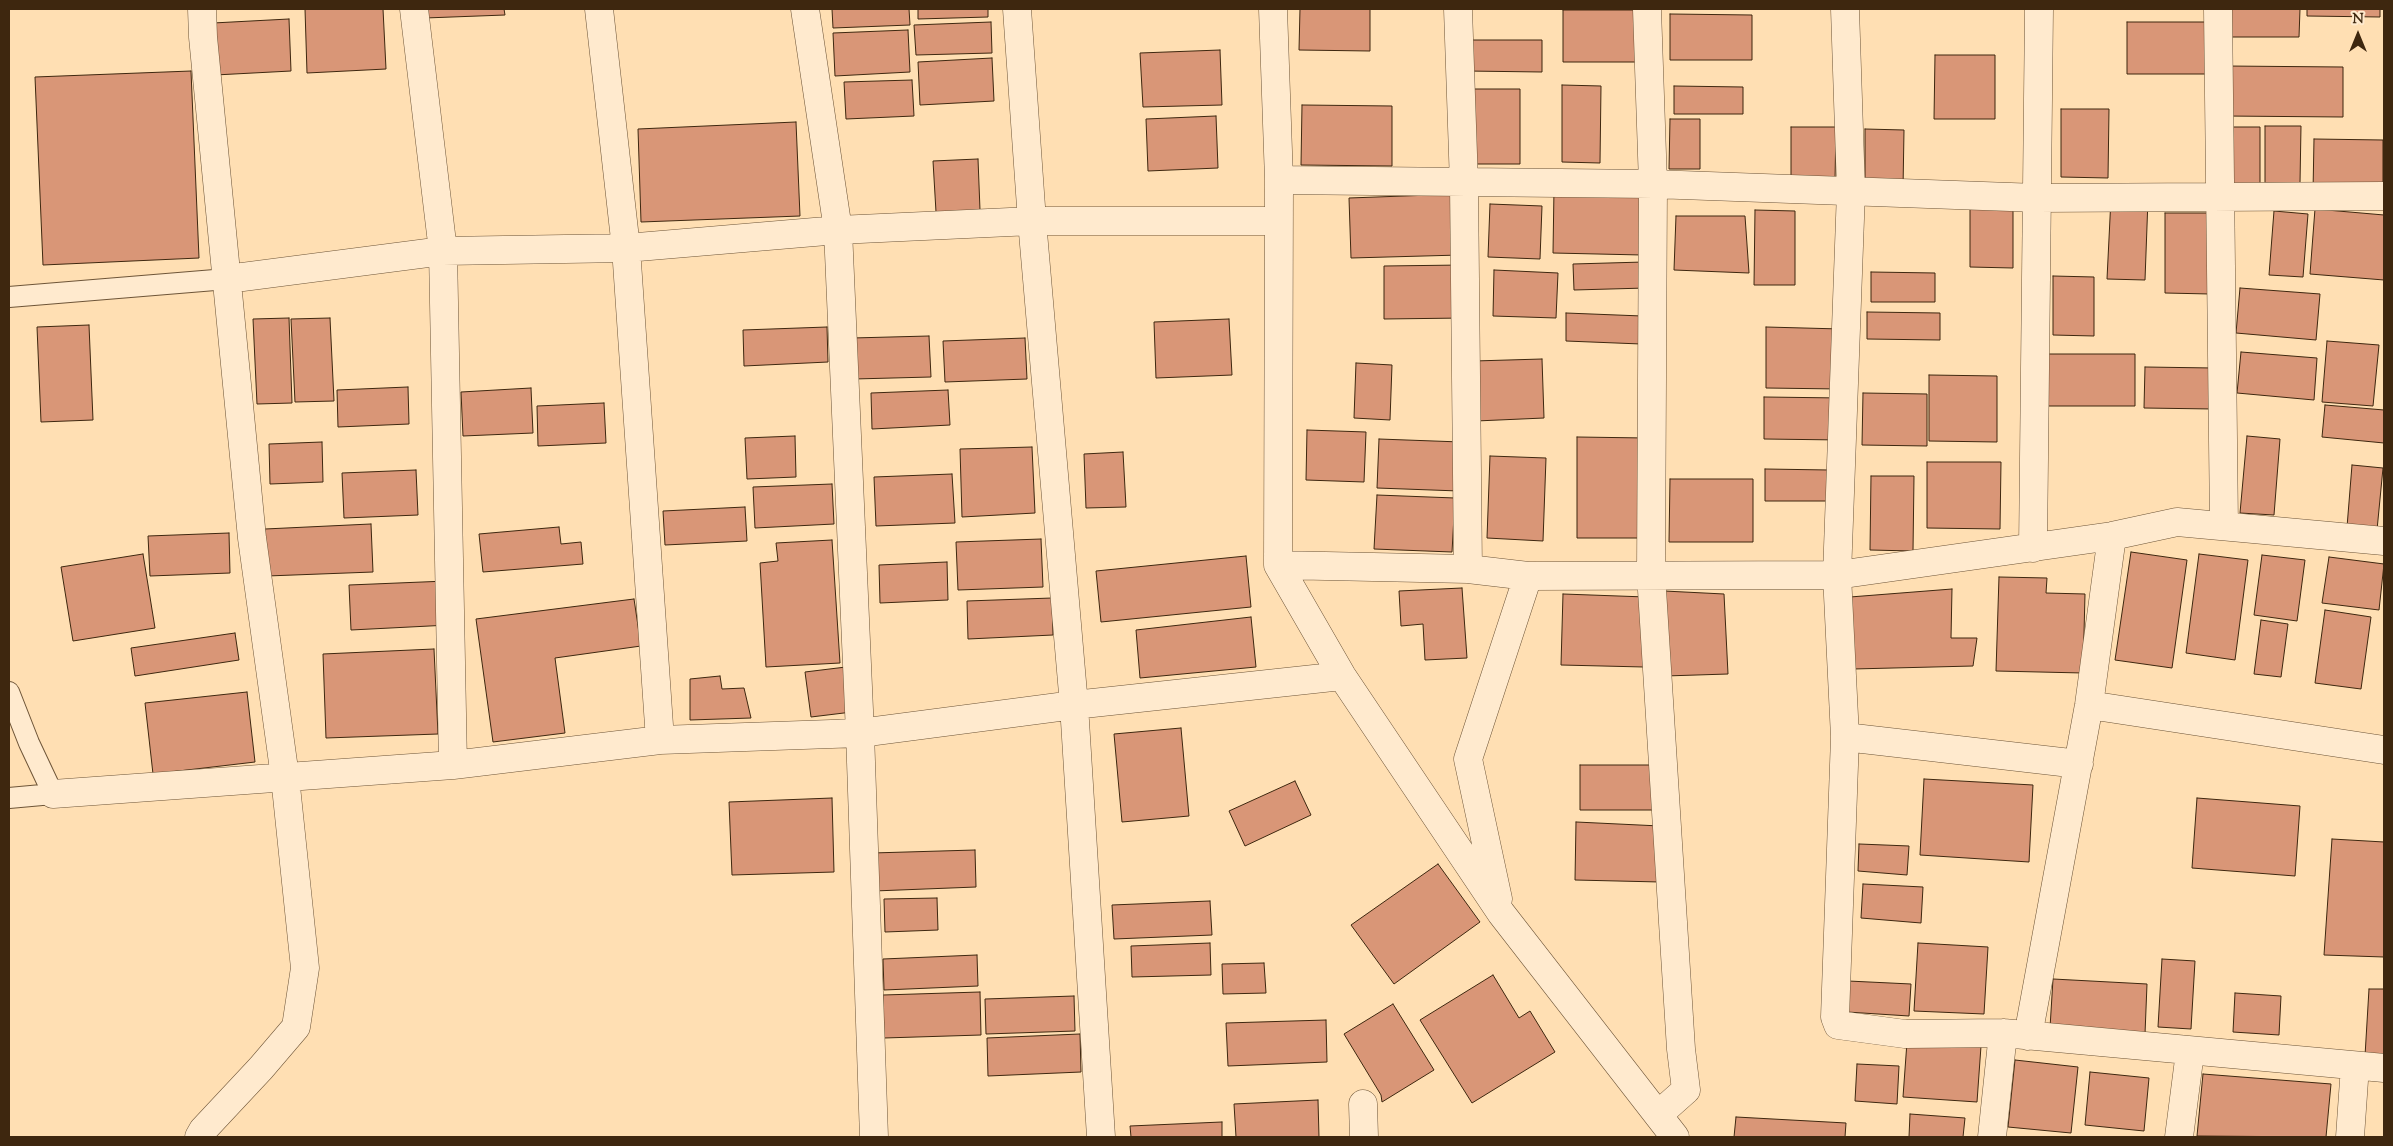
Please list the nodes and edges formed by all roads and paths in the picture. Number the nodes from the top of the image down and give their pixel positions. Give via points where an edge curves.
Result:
1 (202, 9) edge
2 (414, 9) edge
3 (599, 9) edge
4 (805, 9) edge
5 (1017, 9) edge
6 (1273, 9) edge
7 (1458, 9) edge
8 (1647, 9) edge
9 (1845, 9) edge
10 (2039, 9) edge
11 (2218, 9) edge
12 (1279, 180) junction
13 (1464, 184) junction
14 (1653, 184) junction
15 (1852, 191) junction
16 (2220, 196) junction
17 (2384, 196) edge
18 (2038, 198) junction
19 (1032, 221) junction
20 (1278, 221) junction
21 (838, 230) junction
22 (626, 248) junction
23 (443, 251) junction
24 (227, 279) junction
25 (9, 297) edge
26 (2224, 526) junction
27 (2112, 536) junction
28 (2384, 541) edge
29 (2033, 548) junction
30 (1278, 565) junction
31 (1468, 569) junction
32 (1651, 574) junction
33 (1837, 575) junction
34 (1528, 576) junction
35 (1342, 676) junction
36 (9, 692) edge
37 (1074, 705) junction
38 (2089, 706) junction
39 (860, 732) junction
40 (1846, 737) junction
41 (660, 740) junction
42 (2384, 750) edge
43 (2079, 764) junction
44 (453, 765) junction
45 (285, 777) junction
46 (53, 794) junction
47 (9, 798) edge
48 (1501, 913) junction
49 (2016, 1034) junction
50 (2190, 1052) junction
51 (2355, 1066) junction
52 (2384, 1068) edge
53 (1363, 1104) dead end
54 (1659, 1114) junction
55 (199, 1137) edge
56 (874, 1137) edge
57 (1100, 1137) edge
58 (1364, 1137) edge
59 (1675, 1137) edge
60 (1992, 1137) edge
61 (2179, 1137) edge
62 (2350, 1137) edge

1 - 24 street
2 - 23 street
3 - 22 street
4 - 21 street
5 - 19 street
6 - 12 street
7 - 13 street
8 - 14 street
9 - 15 street
10 - 18 street
11 - 16 street
12 - 13 street
12 - 20 street
13 - 14 street
13 - 31 street
14 - 15 street
14 - 32 street
15 - 18 street
15 - 33 street
16 - 17 street
16 - 18 street
16 - 26 street
18 - 29 street
19 - 20 street
19 - 21 street
19 - 37 street
20 - 30 street
21 - 22 street
21 - 39 street
22 - 23 street
22 - 41 street
23 - 24 street
23 - 44 street
24 - 25 lane
24 - 45 street via 252,538
26 - 27 street via 2177,522
26 - 28 street
27 - 29 street
27 - 38 street
29 - 33 street
30 - 31 street
30 - 35 street
31 - 34 street
32 - 33 street
32 - 34 street
32 - 54 street via 1686,1090
33 - 40 street
34 - 48 street via 1468,759
35 - 37 street
35 - 48 street
36 - 46 lane
37 - 39 street
37 - 57 street
38 - 42 street
38 - 43 street
39 - 41 street
39 - 56 street
40 - 43 street
40 - 49 street via 1838,1025 1905,1034
41 - 44 street
43 - 49 street
44 - 45 street
45 - 46 street
45 - 55 street via 305,968 296,1027
46 - 47 lane
48 - 54 street
49 - 50 street
49 - 60 street
50 - 51 street
50 - 61 street
51 - 52 street
51 - 62 street
53 - 58 street
54 - 59 street

